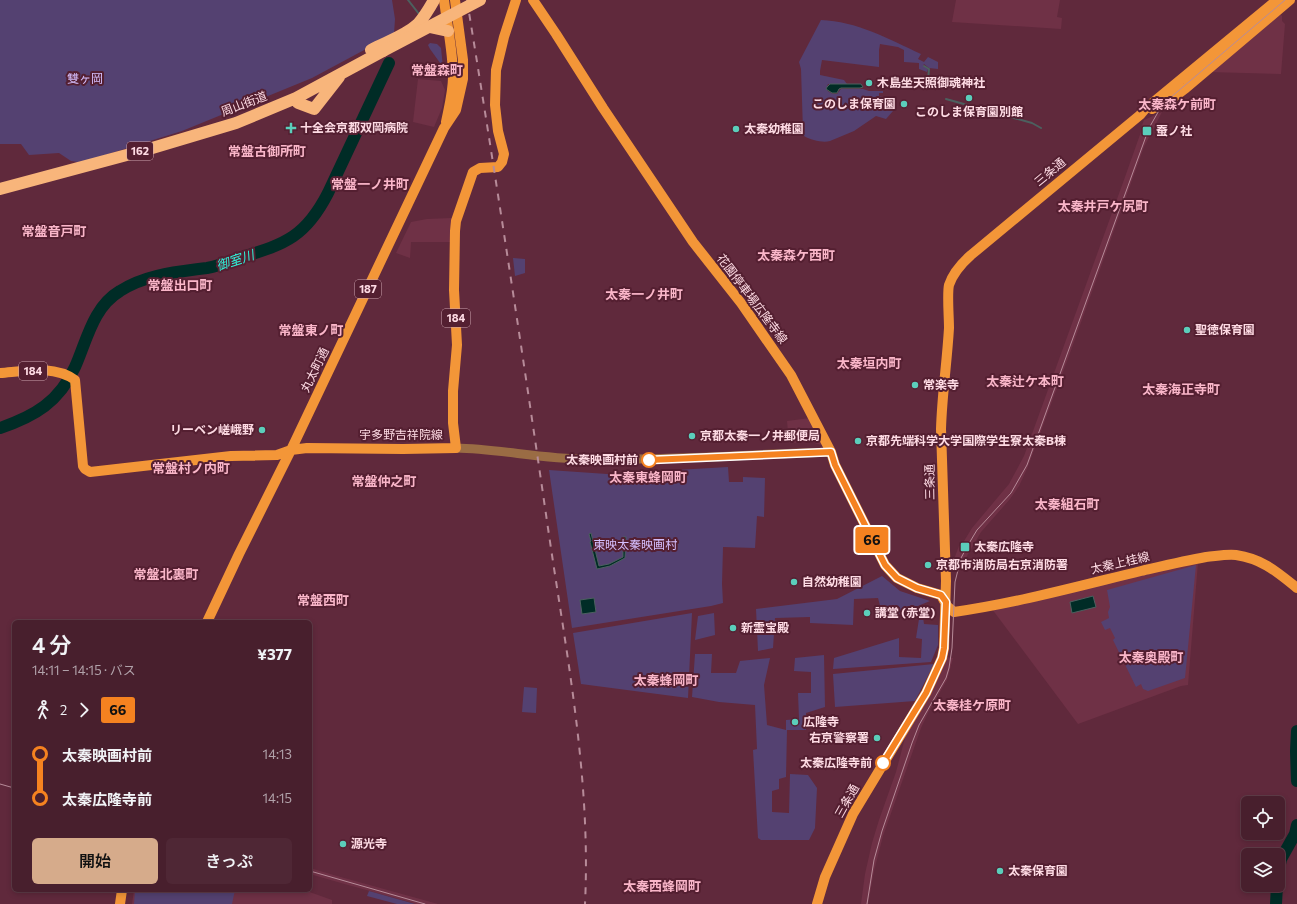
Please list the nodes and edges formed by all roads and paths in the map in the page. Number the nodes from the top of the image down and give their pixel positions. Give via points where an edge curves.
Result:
1 (434, 0) edge
2 (444, 0) edge
3 (448, 0) edge
4 (455, 0) edge
5 (480, 0) edge
6 (516, 0) edge
7 (533, 0) edge
8 (1280, 1) edge
9 (411, 29) junction
10 (448, 31) junction
11 (461, 42) junction
12 (343, 72) junction
13 (296, 98) junction
14 (444, 128) junction
15 (0, 189) edge
16 (0, 373) edge
17 (456, 448) junction
18 (291, 450) junction
19 (831, 452) junction
20 (1297, 588) edge
21 (946, 602) junction
22 (208, 620) edge
23 (122, 892) edge
24 (120, 904) edge
25 (817, 904) edge

1 - 9 highway via 428,12
2 - 10 main road, 丸太町通 / 187
3 - 10 main road via 452,24
4 - 11 main road, 丸太町通 / 187
5 - 12 highway, 周山街道 / 162, bridge
6 - 17 main road, 宇多野吉祥院線 / 184 via 496,70 495,105 504,158 498,167 480,168 473,172 456,221 454,290 457,345 453,391
7 - 19 main road, 花園停車場広隆寺線 via 602,108 693,242 741,303 791,375
8 - 21 main road, 三条通 via 1145,109 971,255 958,269 949,286 949,332 941,429
9 - 10 highway via 425,26
9 - 13 highway via 314,81
10 - 11 main road
10 - 14 main road, 丸太町通 / 187 via 453,77
11 - 14 main road, 丸太町通 / 187 via 463,79 456,110
12 - 13 highway, 周山街道 / 162
12 - 13 highway via 314,109 298,103
13 - 15 highway, 周山街道 / 162 via 236,123
14 - 18 main road, 丸太町通 / 187
16 - 18 main road, 宇多野吉祥院線 / 184 via 53,370 75,380 83,466 90,472 231,456 277,455
17 - 18 main road, 宇多野吉祥院線 / 184
17 - 19 street via 479,448 558,458 632,460
18 - 22 main road, 丸太町通 / 187
19 - 21 main road, 花園停車場広隆寺線 via 885,565 897,578 917,588 941,595
20 - 21 main road, 太秦上桂線 via 1263,563 1226,554 1188,560 975,609 954,612
21 - 25 main road, 三条通 via 944,648 939,667 853,814 825,877
23 - 24 main road

